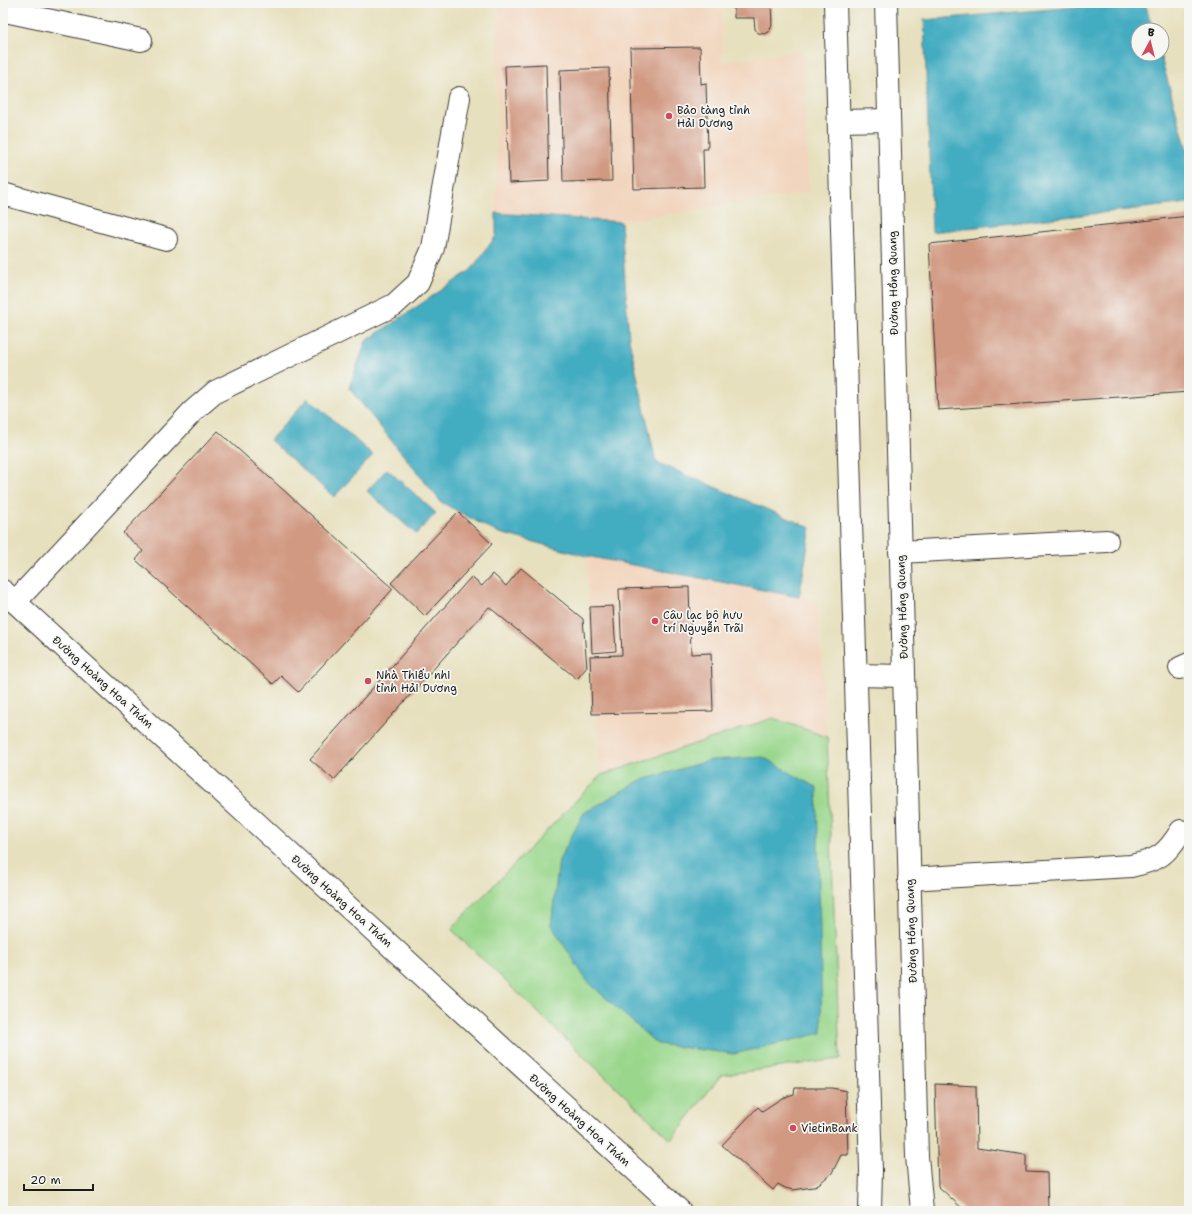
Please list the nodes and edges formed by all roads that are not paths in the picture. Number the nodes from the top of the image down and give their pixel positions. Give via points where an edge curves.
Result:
1 (836, 3) edge
2 (886, 3) edge
3 (5, 11) edge
4 (141, 40) dead end
5 (459, 98) dead end
6 (889, 120) junction
7 (839, 121) junction
8 (3, 194) edge
9 (166, 239) dead end
10 (1107, 541) dead end
11 (900, 552) junction
12 (9, 596) edge
13 (856, 675) junction
14 (904, 676) junction
15 (1181, 831) dead end
16 (909, 879) junction
17 (680, 1211) edge
18 (870, 1211) edge
19 (922, 1211) edge

1 - 7 street
2 - 6 street, Đường Hồng Quang
3 - 4 street
5 - 12 street via 433,248 418,283 394,305 215,392
6 - 7 street
6 - 11 street, Đường Hồng Quang
7 - 13 street
8 - 9 street
10 - 11 street
11 - 14 street, Đường Hồng Quang
12 - 17 street, Đường Hoàng Hoa Thám
13 - 14 street
13 - 18 street via 871,1154
14 - 16 street, Đường Hồng Quang
15 - 16 street via 1162,856 1131,866
16 - 19 street, Đường Hồng Quang via 917,1156

